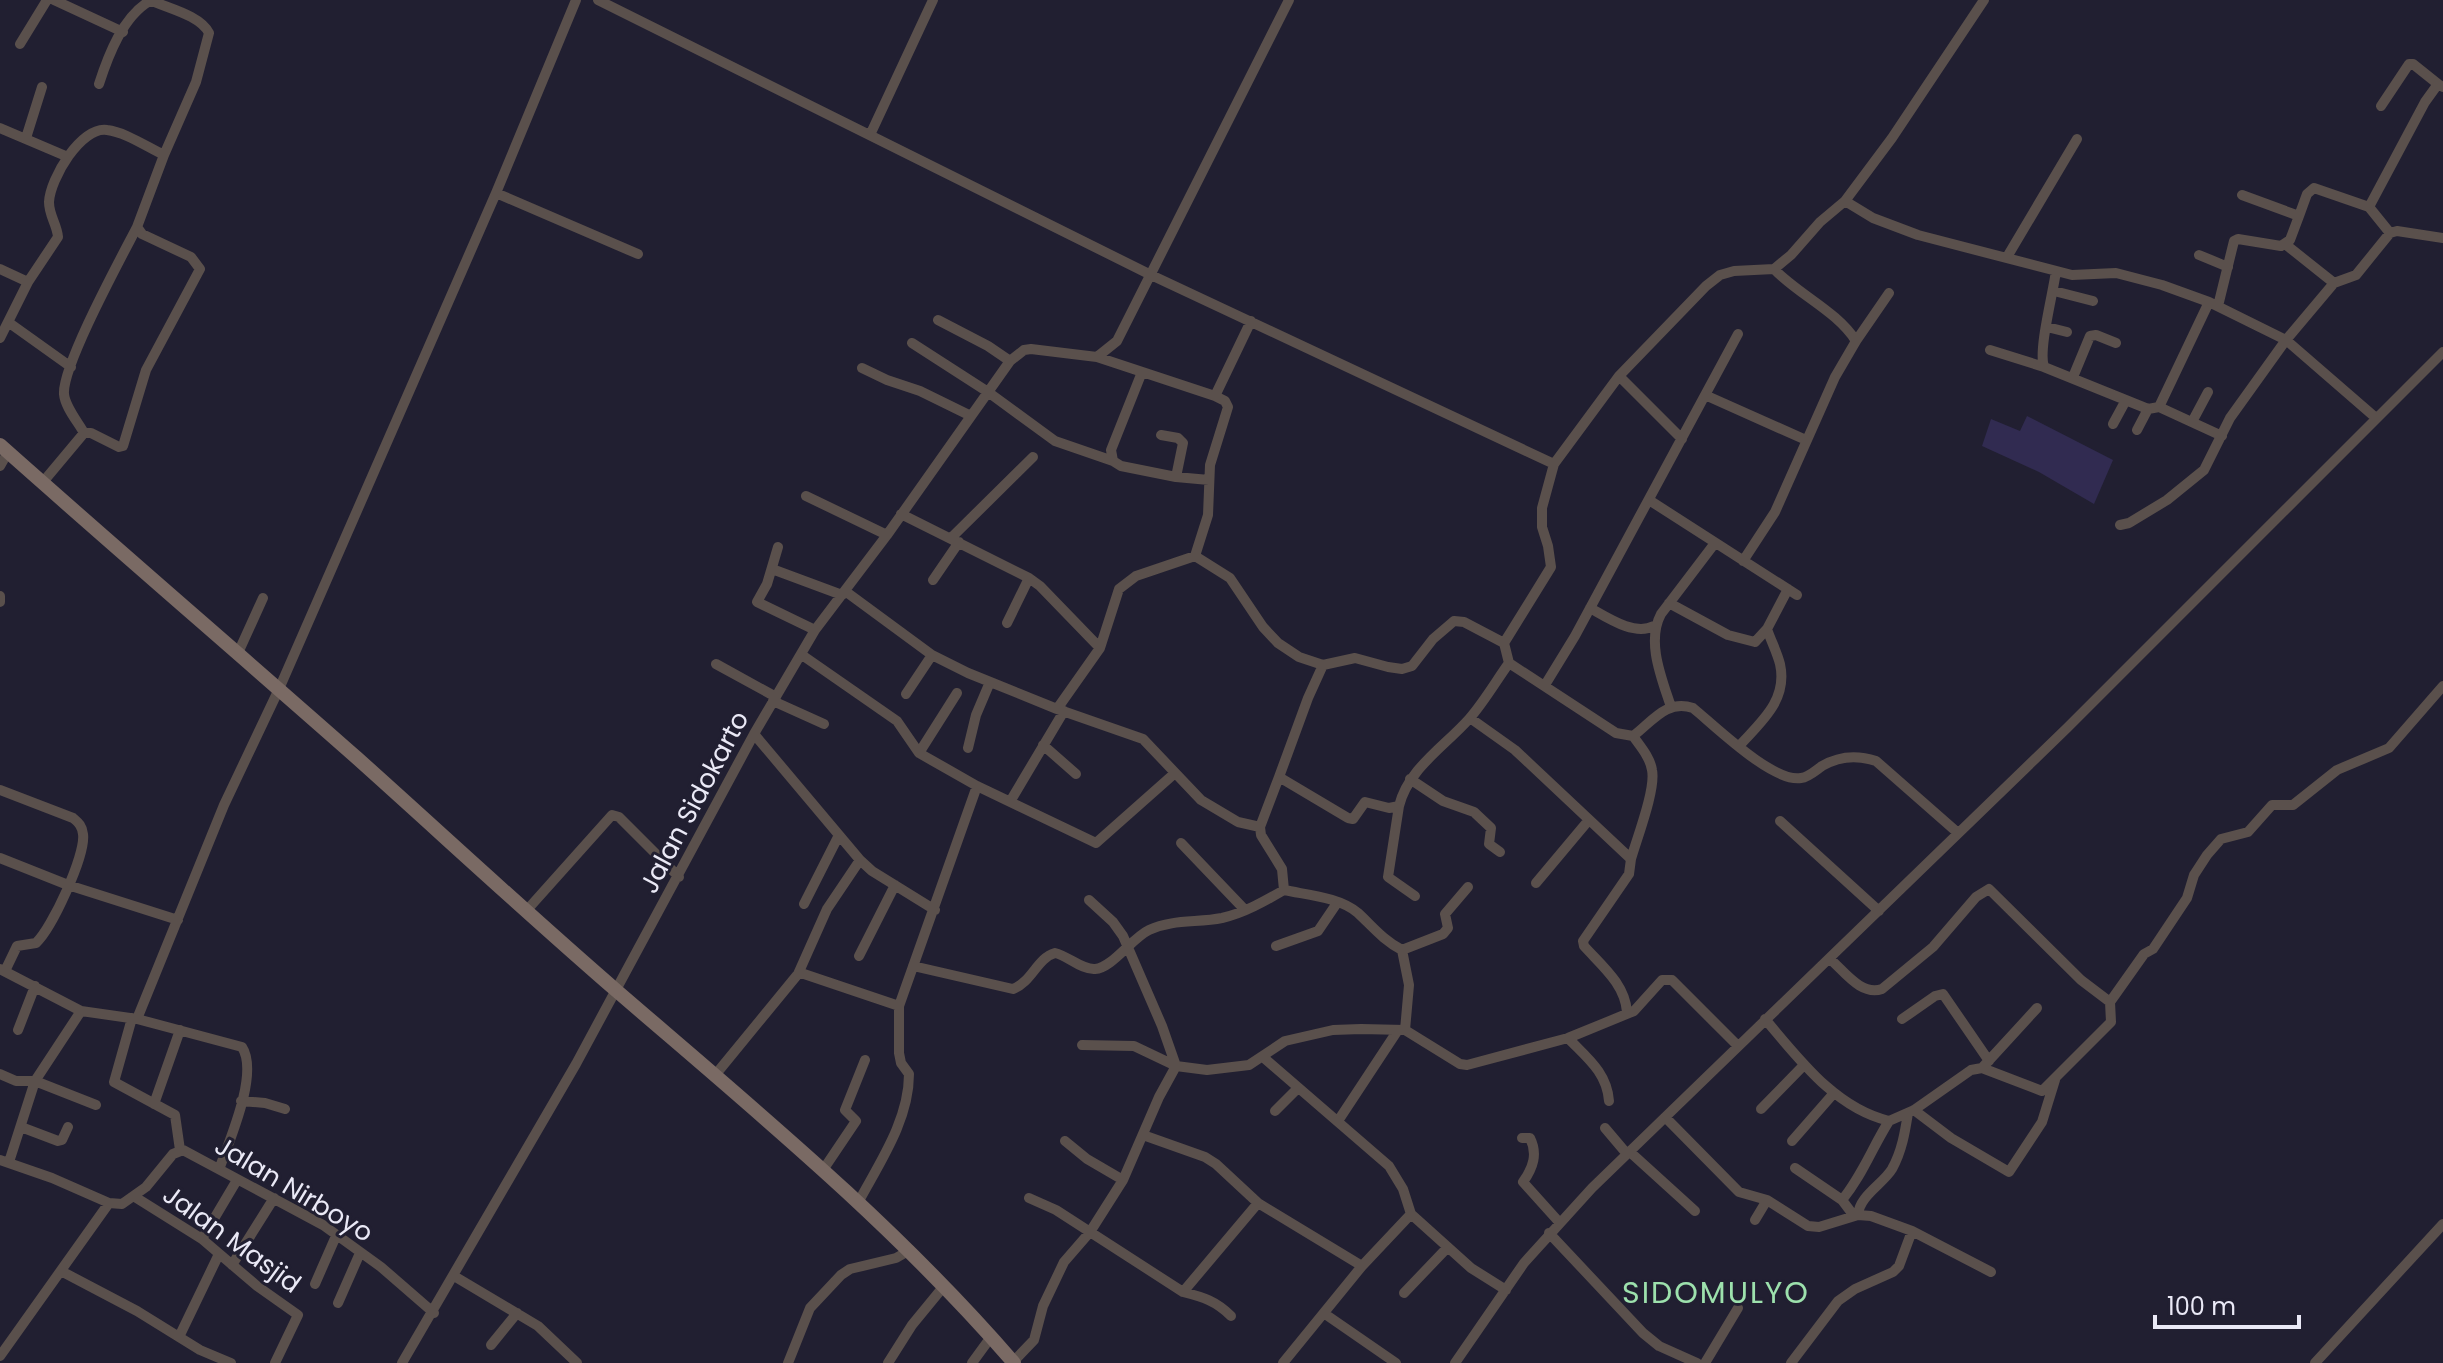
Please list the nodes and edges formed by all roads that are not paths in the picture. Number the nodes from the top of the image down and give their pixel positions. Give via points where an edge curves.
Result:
1 (47, 0) edge
2 (54, 0) edge
3 (150, 0) edge
4 (576, 0) edge
5 (598, 0) edge
6 (933, 0) edge
7 (1289, 0) edge
8 (1984, 0) edge
9 (123, 32) junction
10 (20, 44) dead end
11 (99, 84) dead end
12 (2440, 86) edge
13 (42, 87) dead end
14 (2381, 106) dead end
15 (0, 128) edge
16 (870, 135) junction
17 (26, 138) junction
18 (2077, 139) dead end
19 (164, 155) junction
20 (68, 157) junction
21 (496, 193) junction
22 (2242, 195) dead end
23 (1845, 201) junction
24 (2369, 207) junction
25 (2299, 216) junction
26 (137, 227) junction
27 (2390, 233) junction
28 (2443, 238) edge
29 (2285, 244) junction
30 (638, 254) dead end
31 (2199, 255) dead end
32 (2007, 257) junction
33 (2228, 267) junction
34 (0, 269) edge
35 (1774, 269) junction
36 (2056, 271) junction
37 (1151, 275) junction
38 (28, 282) junction
39 (2334, 283) junction
40 (2054, 291) junction
41 (1889, 293) dead end
42 (2093, 301) dead end
43 (2213, 304) junction
44 (938, 320) dead end
45 (1251, 321) junction
46 (8, 322) junction
47 (2047, 327) junction
48 (2067, 332) dead end
49 (1738, 334) dead end
50 (0, 338) edge
51 (2286, 340) junction
52 (1856, 341) junction
53 (912, 343) dead end
54 (2116, 343) dead end
55 (1990, 350) dead end
56 (2443, 352) edge
57 (1097, 357) junction
58 (1010, 361) junction
59 (71, 367) junction
60 (2044, 367) junction
61 (862, 368) dead end
62 (1142, 372) junction
63 (1619, 376) junction
64 (2073, 377) junction
65 (988, 392) junction
66 (2208, 392) dead end
67 (1705, 395) junction
68 (1215, 396) junction
69 (2126, 400) junction
70 (2153, 408) junction
71 (971, 416) junction
72 (2376, 418) junction
73 (2192, 422) junction
74 (2113, 424) dead end
75 (2137, 430) dead end
76 (84, 433) junction
77 (1161, 435) dead end
78 (2222, 436) junction
79 (1682, 439) junction
80 (1806, 440) junction
81 (4, 448) edge
82 (1033, 457) dead end
83 (1113, 461) junction
84 (1554, 464) junction
85 (0, 466) edge
86 (1176, 477) junction
87 (1209, 480) junction
88 (43, 482) junction
89 (806, 496) dead end
90 (1649, 500) junction
91 (901, 514) junction
92 (2120, 525) dead end
93 (887, 535) junction
94 (955, 540) junction
95 (1715, 543) junction
96 (778, 547) dead end
97 (1195, 556) junction
98 (1743, 561) junction
99 (772, 569) junction
100 (1029, 578) junction
101 (933, 580) dead end
102 (843, 593) junction
103 (0, 596) edge
104 (263, 598) dead end
105 (0, 602) edge
106 (1669, 603) junction
107 (1590, 608) junction
108 (1007, 623) dead end
109 (1654, 626) junction
110 (1767, 629) junction
111 (815, 630) junction
112 (1504, 643) junction
113 (1100, 648) junction
114 (238, 653) junction
115 (802, 655) junction
116 (932, 655) junction
117 (1509, 663) junction
118 (716, 664) dead end
119 (1323, 665) junction
120 (990, 682) junction
121 (1545, 685) junction
122 (2443, 686) edge
123 (279, 689) junction
124 (957, 693) dead end
125 (906, 694) dead end
126 (775, 699) junction
127 (1671, 707) junction
128 (1060, 710) junction
129 (1470, 718) junction
130 (824, 724) dead end
131 (754, 734) junction
132 (1633, 736) junction
133 (1043, 745) junction
134 (1740, 745) junction
135 (968, 748) dead end
136 (919, 753) junction
137 (1175, 773) junction
138 (1076, 774) dead end
139 (1279, 777) junction
140 (1410, 779) junction
141 (977, 786) junction
142 (0, 790) edge
143 (1011, 800) junction
144 (1399, 806) junction
145 (1588, 821) junction
146 (1780, 821) dead end
147 (1260, 827) junction
148 (1958, 833) junction
149 (839, 835) junction
150 (1181, 843) dead end
151 (1500, 852) dead end
152 (0, 858) edge
153 (1631, 859) junction
154 (860, 860) junction
155 (679, 877) junction
156 (1536, 883) dead end
157 (68, 885) junction
158 (895, 885) junction
159 (1468, 887) dead end
160 (1284, 890) junction
161 (1415, 896) dead end
162 (1089, 900) dead end
163 (1337, 903) junction
164 (804, 904) dead end
165 (527, 910) junction
166 (935, 910) junction
167 (1245, 910) junction
168 (1879, 911) junction
169 (178, 920) junction
170 (1125, 946) junction
171 (1276, 946) dead end
172 (1402, 950) junction
173 (859, 956) dead end
174 (1830, 959) junction
175 (913, 966) junction
176 (2, 970) edge
177 (798, 974) junction
178 (35, 986) junction
179 (617, 991) junction
180 (2110, 1002) junction
181 (899, 1006) junction
182 (2037, 1008) dead end
183 (81, 1011) junction
184 (1627, 1012) junction
185 (135, 1018) junction
186 (1765, 1019) junction
187 (1902, 1019) dead end
188 (18, 1030) dead end
189 (180, 1030) junction
190 (1402, 1030) junction
191 (1568, 1038) junction
192 (1082, 1045) dead end
193 (1738, 1046) junction
194 (1264, 1058) junction
195 (865, 1060) dead end
196 (1804, 1065) junction
197 (1986, 1065) junction
198 (1176, 1066) junction
199 (0, 1074) edge
200 (716, 1074) junction
201 (2055, 1080) junction
202 (35, 1081) junction
203 (1298, 1088) junction
204 (1834, 1093) junction
205 (241, 1101) junction
206 (1609, 1101) dead end
207 (154, 1104) junction
208 (96, 1105) dead end
209 (285, 1109) dead end
210 (1761, 1109) dead end
211 (1275, 1111) dead end
212 (1911, 1111) junction
213 (1666, 1118) junction
214 (1338, 1121) junction
215 (1889, 1121) junction
216 (21, 1127) junction
217 (68, 1127) dead end
218 (1605, 1128) dead end
219 (1143, 1135) junction
220 (1522, 1138) dead end
221 (1065, 1141) dead end
222 (1792, 1141) dead end
223 (180, 1150) junction
224 (1628, 1153) junction
225 (5, 1161) edge
226 (220, 1167) junction
227 (1795, 1168) dead end
228 (823, 1170) junction
229 (237, 1180) junction
230 (1123, 1180) junction
231 (135, 1197) junction
232 (274, 1198) junction
233 (1029, 1198) dead end
234 (1767, 1200) junction
235 (1842, 1200) junction
236 (859, 1201) junction
237 (109, 1203) junction
238 (1258, 1203) junction
239 (1695, 1211) dead end
240 (1411, 1214) junction
241 (1856, 1215) junction
242 (1755, 1220) dead end
243 (1559, 1222) junction
244 (2443, 1224) edge
245 (1912, 1231) junction
246 (1090, 1232) junction
247 (1549, 1233) junction
248 (336, 1236) junction
249 (202, 1239) junction
250 (1447, 1248) junction
251 (910, 1250) junction
252 (360, 1253) junction
253 (219, 1254) junction
254 (232, 1265) junction
255 (1362, 1266) junction
256 (61, 1271) junction
257 (1991, 1272) dead end
258 (454, 1276) junction
259 (315, 1284) dead end
260 (944, 1286) junction
261 (1506, 1290) junction
262 (1183, 1292) junction
263 (1404, 1293) dead end
264 (338, 1303) dead end
265 (1738, 1308) dead end
266 (434, 1313) junction
267 (517, 1313) junction
268 (1325, 1314) junction
269 (1231, 1316) dead end
270 (179, 1337) junction
271 (991, 1337) junction
272 (491, 1345) dead end
273 (0, 1356) edge
274 (406, 1358) edge
275 (276, 1359) edge
276 (1009, 1361) edge
277 (226, 1363) edge
278 (291, 1363) edge
279 (416, 1363) edge
280 (577, 1363) edge
281 (788, 1363) edge
282 (888, 1363) edge
283 (972, 1363) edge
284 (1283, 1363) edge
285 (1396, 1363) edge
286 (1455, 1363) edge
287 (1697, 1363) edge
288 (1705, 1363) edge
289 (1791, 1363) edge
290 (2315, 1363) edge

1 - 10 street
2 - 9 street
3 - 9 street via 136,9
3 - 19 street via 197,21 209,33 196,82
4 - 21 street
5 - 16 street
6 - 16 street
7 - 37 street
8 - 23 street
9 - 11 street
12 - 14 street via 2409,64
12 - 24 street via 2425,102
13 - 17 street
15 - 17 street
16 - 37 street
17 - 20 street
18 - 32 street
19 - 20 street via 109,129 89,134
19 - 26 street
20 - 38 street via 49,196 58,237
21 - 30 street
21 - 123 street
22 - 25 street
23 - 32 street via 1904,231
23 - 35 street
24 - 25 street via 2314,188
24 - 27 street
25 - 29 street
26 - 59 street
26 - 76 street via 191,257 200,269 146,370 123,446
27 - 28 street
27 - 39 street via 2356,275
29 - 33 street via 2238,239
29 - 39 street
31 - 33 street
32 - 36 street
33 - 43 street
34 - 38 street
35 - 52 street via 1850,330
35 - 63 street via 1720,275
36 - 40 street
36 - 43 street via 2079,276 2111,272
37 - 45 street
37 - 57 street via 1117,341
38 - 46 street
39 - 51 street
40 - 42 street
40 - 47 street
41 - 52 street
43 - 51 street
43 - 70 street
44 - 58 street
45 - 68 street
45 - 84 street
46 - 50 street
46 - 59 street
47 - 48 street
47 - 60 street via 2041,352
49 - 67 street
51 - 72 street
51 - 78 street
52 - 80 street
53 - 65 street
54 - 64 street via 2090,336
55 - 60 street
56 - 72 street
57 - 58 street via 1031,349
57 - 62 street
58 - 65 street, Jalan Sidokarto
59 - 76 street via 65,399
60 - 64 street
61 - 71 street
62 - 68 street
62 - 83 street via 1111,450
63 - 79 street
63 - 84 street
64 - 69 street
65 - 71 street, Jalan Sidokarto
65 - 83 street via 1060,444
66 - 73 street
67 - 79 street
67 - 80 street
68 - 87 street via 1228,407
69 - 70 street
69 - 74 street
70 - 73 street
70 - 75 street
71 - 91 street, Jalan Sidokarto
72 - 148 street
73 - 78 street
76 - 88 street
77 - 86 street via 1183,443
78 - 92 street via 2204,470 2167,500
79 - 90 street
80 - 98 street via 1775,512
81 - 85 street
81 - 88 main road
82 - 94 street
83 - 86 street
84 - 112 street via 1542,508 1551,567
86 - 87 street
87 - 97 street via 1208,515
88 - 114 main road
89 - 93 street
90 - 95 street
90 - 107 street
91 - 93 street, Jalan Sidokarto
91 - 94 street
93 - 102 street, Jalan Sidokarto
94 - 100 street
94 - 101 street
95 - 98 street
95 - 106 street
96 - 99 street
97 - 113 street via 1123,585
97 - 119 street via 1230,578 1278,643
98 - 110 street via 1792,592
99 - 102 street
99 - 111 street via 757,602
100 - 108 street
100 - 113 street
102 - 111 street, Jalan Sidokarto
102 - 116 street
103 - 105 street
104 - 114 street
106 - 109 street
106 - 110 street via 1749,642 1759,640
107 - 109 street via 1615,623 1642,630
107 - 121 street
109 - 127 street
110 - 134 street via 1780,664 1780,693
111 - 115 street, Jalan Sidokarto
112 - 117 street
112 - 119 street via 1454,621 1412,666 1402,669 1355,658
113 - 128 street
114 - 123 main road
115 - 126 street, Jalan Sidokarto
115 - 136 street via 897,721
116 - 120 street
116 - 125 street
117 - 121 street
117 - 129 street
118 - 126 street
119 - 139 street
120 - 128 street
120 - 135 street
121 - 132 street via 1616,733
122 - 180 street via 2389,748 2337,770 2293,805 2272,805 2248,832 2221,839 2194,875 2187,898 2153,949
123 - 165 main road
123 - 169 street
124 - 136 street
126 - 130 street
126 - 131 street, Jalan Sidokarto
127 - 132 street
127 - 134 street via 1693,708
128 - 133 street
128 - 137 street via 1143,739
129 - 140 street
129 - 145 street via 1509,745
131 - 149 street
131 - 155 street, Jalan Sidokarto
132 - 153 street via 1653,772
133 - 138 street
133 - 143 street
134 - 148 street via 1792,778 1806,777 1834,760 1876,761
136 - 141 street
137 - 143 street via 1096,843
137 - 147 street via 1201,800 1238,822
139 - 144 street via 1348,818 1356,817 1366,801
139 - 147 street
140 - 144 street
140 - 151 street via 1443,801 1474,812 1491,828 1489,844
141 - 143 street
141 - 166 street
142 - 157 street via 81,825 84,837
144 - 161 street via 1388,877
145 - 153 street
145 - 156 street
146 - 168 street
147 - 160 street via 1282,869
148 - 168 street
149 - 154 street
149 - 164 street
150 - 167 street
152 - 157 street
153 - 184 street via 1629,874 1583,941 1619,985
154 - 158 street
154 - 177 street via 827,909
155 - 165 street via 612,815
155 - 179 street, Jalan Sidokarto
157 - 169 street
157 - 176 street via 49,928 36,943 17,946
158 - 166 street
158 - 173 street
159 - 172 street via 1445,914 1448,928 1443,934
160 - 163 street
160 - 167 street
162 - 170 street via 1113,922
163 - 171 street via 1318,931
163 - 172 street via 1357,912 1383,940
165 - 179 main road
166 - 175 street
167 - 170 street via 1222,918 1175,921 1148,930
168 - 174 street
169 - 185 street
170 - 175 street via 1095,969 1063,955 1048,955 1024,985 1013,989
170 - 198 street
172 - 190 street via 1409,985
174 - 180 street via 1864,989 1882,989 1933,947 1989,889
174 - 186 street
175 - 181 street
176 - 178 street
177 - 181 street
177 - 200 street
178 - 183 street
178 - 188 street
179 - 200 main road
179 - 258 street, Jalan Sidokarto
180 - 201 street via 2111,1022
181 - 236 street via 899,1053 909,1081 894,1136
182 - 197 street
183 - 185 street
183 - 202 street
184 - 191 street
184 - 193 street via 1662,980 1672,980
185 - 189 street
185 - 207 street via 117,1085
186 - 193 street
186 - 196 street
187 - 197 street via 1943,994
189 - 205 street via 242,1047 249,1065
189 - 207 street
190 - 191 street via 1467,1065
190 - 194 street via 1347,1029 1303,1036 1278,1045
190 - 214 street
191 - 206 street via 1599,1070
192 - 198 street via 1134,1046
193 - 213 street
194 - 198 street via 1207,1070
194 - 203 street
195 - 228 street via 845,1110 856,1121
196 - 204 street
196 - 210 street
197 - 201 street via 2038,1091
197 - 212 street
198 - 219 street
199 - 202 street
200 - 228 main road
201 - 212 street via 2042,1122 2009,1172
202 - 208 street
202 - 216 street
203 - 211 street
203 - 214 street
204 - 215 street via 1858,1111
204 - 222 street
205 - 209 street
205 - 226 street
207 - 223 street via 175,1115
212 - 215 street
212 - 241 street via 1896,1161
213 - 224 street
213 - 234 street via 1739,1192
214 - 240 street via 1389,1166
215 - 235 street
216 - 217 street via 58,1141
216 - 225 street
218 - 224 street
219 - 230 street
219 - 238 street via 1205,1157
220 - 243 street via 1530,1138 1535,1149 1523,1182
221 - 230 street
223 - 226 street, Jalan Nirboyo
223 - 231 street, Jalan Nirboyo
224 - 239 street
224 - 243 street
225 - 237 street
226 - 229 street, Jalan Nirboyo
227 - 235 street
228 - 236 main road
229 - 232 street, Jalan Nirboyo
229 - 249 street
230 - 246 street
231 - 237 street
231 - 249 street, Jalan Masjid
232 - 248 street, Jalan Nirboyo
232 - 254 street
233 - 246 street
234 - 241 street via 1813,1227
234 - 242 street
235 - 241 street
236 - 251 main road
237 - 256 street
238 - 255 street
238 - 262 street
240 - 250 street
240 - 255 street
241 - 245 street
243 - 247 street
244 - 290 street
245 - 257 street
245 - 289 street via 1899,1266 1838,1301
246 - 262 street
246 - 276 street via 1064,1262 1034,1340
247 - 261 street
247 - 287 street via 1643,1333
248 - 252 street, Jalan Nirboyo
248 - 259 street
249 - 253 street, Jalan Masjid
250 - 261 street
250 - 263 street
251 - 260 main road
251 - 281 street via 841,1275 810,1308
252 - 264 street
252 - 266 street, Jalan Nirboyo
253 - 254 street, Jalan Masjid
253 - 270 street
254 - 275 street, Jalan Masjid via 298,1315
255 - 268 street
256 - 270 street
256 - 273 street
258 - 266 street, Jalan Sidokarto
258 - 267 street
260 - 271 main road
260 - 282 street
261 - 286 street
262 - 269 street via 1218,1303
265 - 288 street
266 - 274 street, Jalan Sidokarto
267 - 272 street
267 - 280 street
268 - 284 street
268 - 285 street
270 - 277 street
271 - 276 main road
271 - 283 street
274 - 279 street
275 - 278 street

